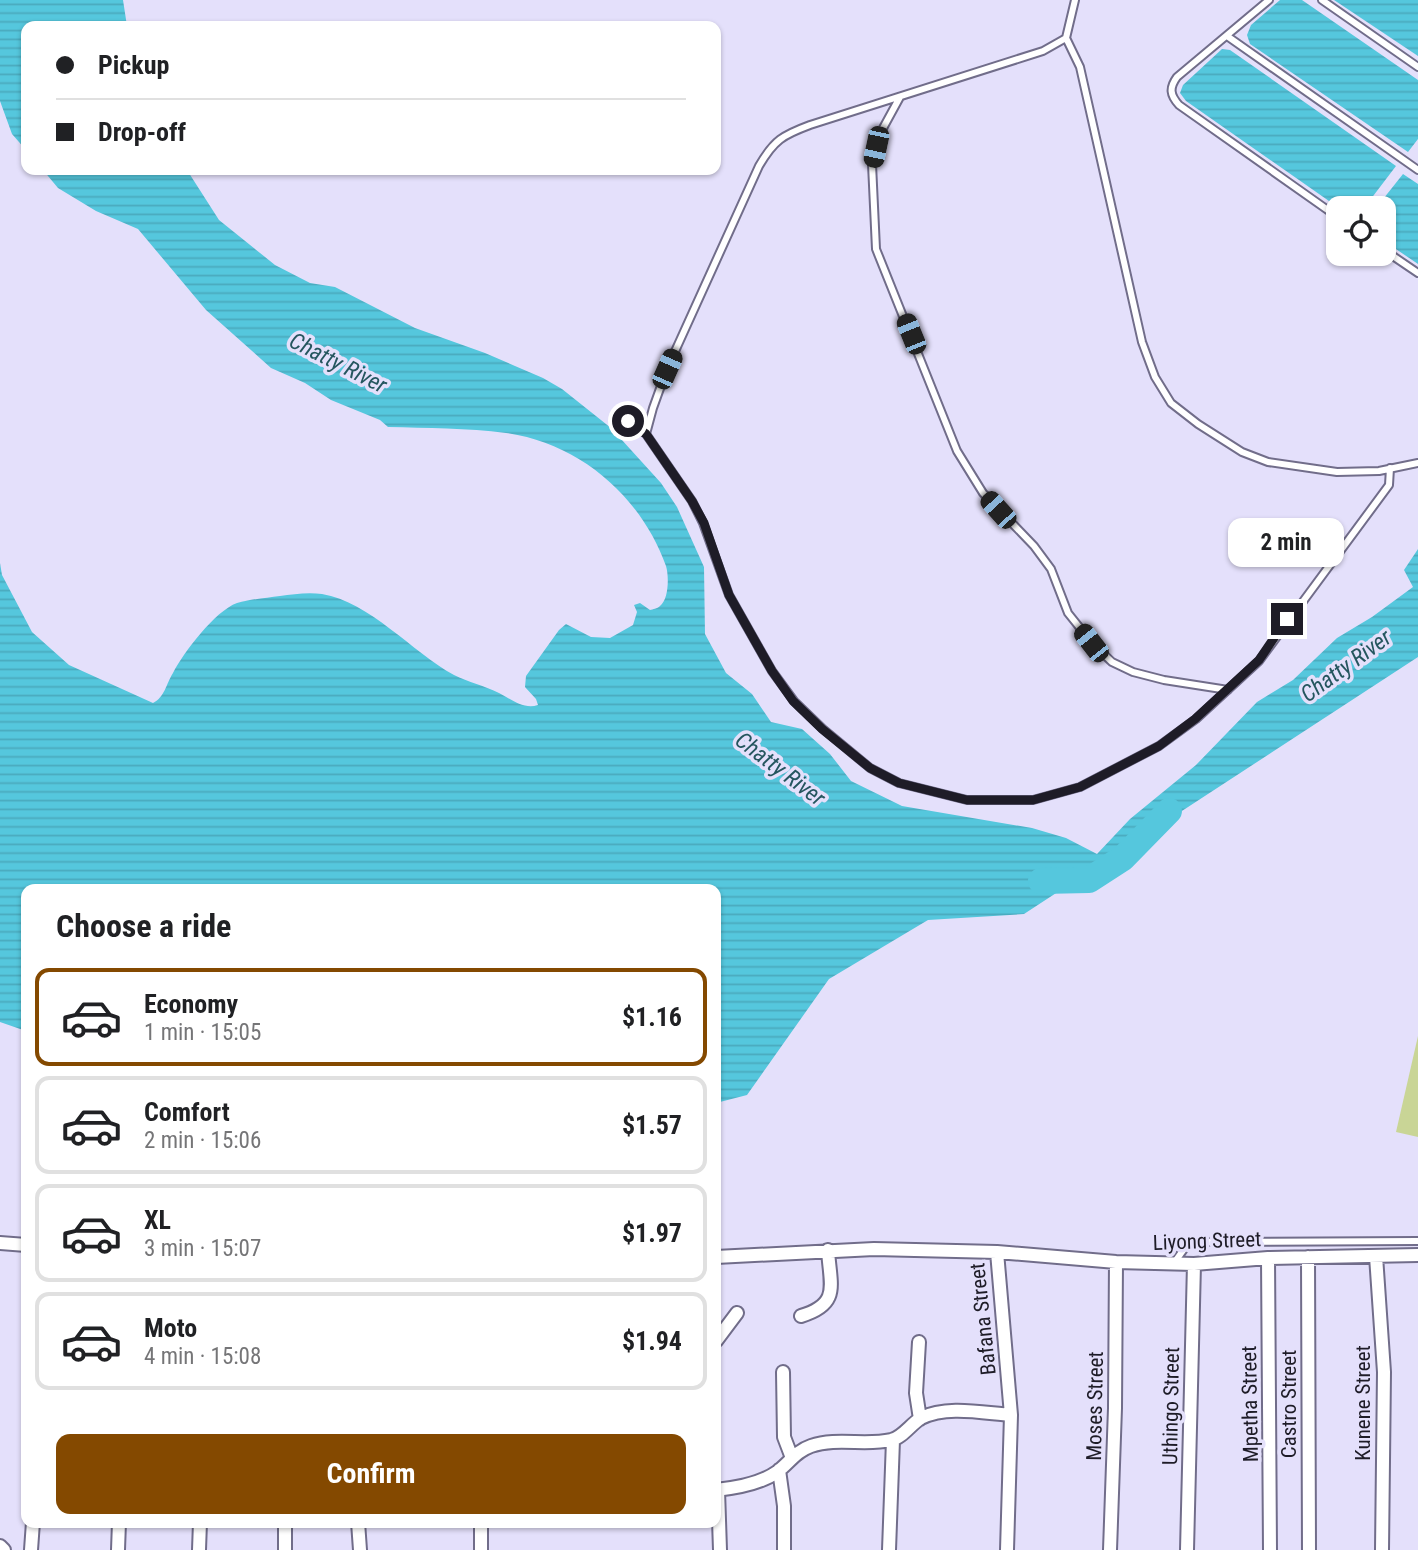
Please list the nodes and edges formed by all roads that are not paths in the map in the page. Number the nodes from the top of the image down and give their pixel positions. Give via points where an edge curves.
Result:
1 (1074, 0) edge
2 (1269, 0) edge
3 (1322, 0) edge
4 (1227, 36) junction
5 (1066, 38) junction
6 (1418, 66) edge
7 (900, 97) junction
8 (1418, 170) edge
9 (1326, 209) edge
10 (1396, 258) edge
11 (1418, 273) edge
12 (628, 421) dead end
13 (646, 434) junction
14 (1418, 463) edge
15 (1390, 468) junction
16 (1228, 690) junction
17 (1418, 1241) edge
18 (0, 1244) edge
19 (21, 1245) edge
20 (828, 1250) junction
21 (997, 1252) junction
22 (1418, 1255) edge
23 (1376, 1256) junction
24 (721, 1257) edge
25 (1308, 1257) junction
26 (1268, 1258) junction
27 (1116, 1262) junction
28 (1174, 1263) junction
29 (1194, 1264) junction
30 (737, 1313) dead end
31 (801, 1316) dead end
32 (721, 1334) edge
33 (919, 1342) dead end
34 (783, 1372) dead end
35 (1011, 1415) junction
36 (920, 1419) junction
37 (893, 1440) junction
38 (792, 1458) junction
39 (779, 1471) junction
40 (721, 1489) edge
41 (33, 1528) edge
42 (119, 1528) edge
43 (200, 1528) edge
44 (285, 1528) edge
45 (358, 1528) edge
46 (481, 1528) edge
47 (719, 1528) edge
48 (31, 1550) edge
49 (118, 1550) edge
50 (199, 1550) edge
51 (285, 1550) edge
52 (360, 1550) edge
53 (481, 1550) edge
54 (720, 1550) edge
55 (785, 1550) edge
56 (889, 1550) edge
57 (1007, 1550) edge
58 (1110, 1550) edge
59 (1187, 1550) edge
60 (1270, 1550) edge
61 (1308, 1550) edge
62 (1382, 1550) edge

1 - 5 lane
2 - 4 lane
3 - 6 lane
4 - 8 lane
4 - 9 lane via 1177,77 1172,85 1174,100
5 - 7 lane via 1043,51
5 - 15 lane via 1080,67 1142,342 1155,377 1171,402 1242,452 1268,462 1337,472
7 - 13 lane via 783,135 769,147 667,369
7 - 16 lane via 873,164 876,249 957,451 983,493 1051,569 1068,613 1112,662 1164,680
10 - 11 lane
12 - 13 lane
13 - 16 lane via 692,501 729,595 793,701 870,768 899,783 967,800 1033,800 1080,787 1159,746
14 - 15 lane
15 - 16 lane via 1389,485 1342,550 1259,660
17 - 28 lane via 1194,1242
18 - 19 street
20 - 21 street, Bafana Street
20 - 24 street, Bafana Street
20 - 31 street via 828,1301
21 - 27 street, Liyong Street
21 - 35 street, Bafana Street
22 - 23 street, Liyong Street
23 - 25 street, Liyong Street
23 - 62 street, Kunene Street via 1384,1372
25 - 26 street, Liyong Street
25 - 61 street, Castro Street
26 - 29 street, Liyong Street
26 - 60 street, Mpetha Street
27 - 28 street, Liyong Street
27 - 58 street, Moses Street
28 - 29 street, Liyong Street
29 - 59 street, Uthingo Street
30 - 32 street
33 - 36 street via 916,1394
34 - 38 street via 784,1437
35 - 36 street via 945,1412
35 - 57 street, Bafana Street
36 - 37 street
37 - 38 street via 829,1442
37 - 56 street
38 - 39 street
39 - 40 street
39 - 55 street
41 - 48 street
42 - 49 street
43 - 50 street
44 - 51 street
45 - 52 street
46 - 53 street
47 - 54 street

